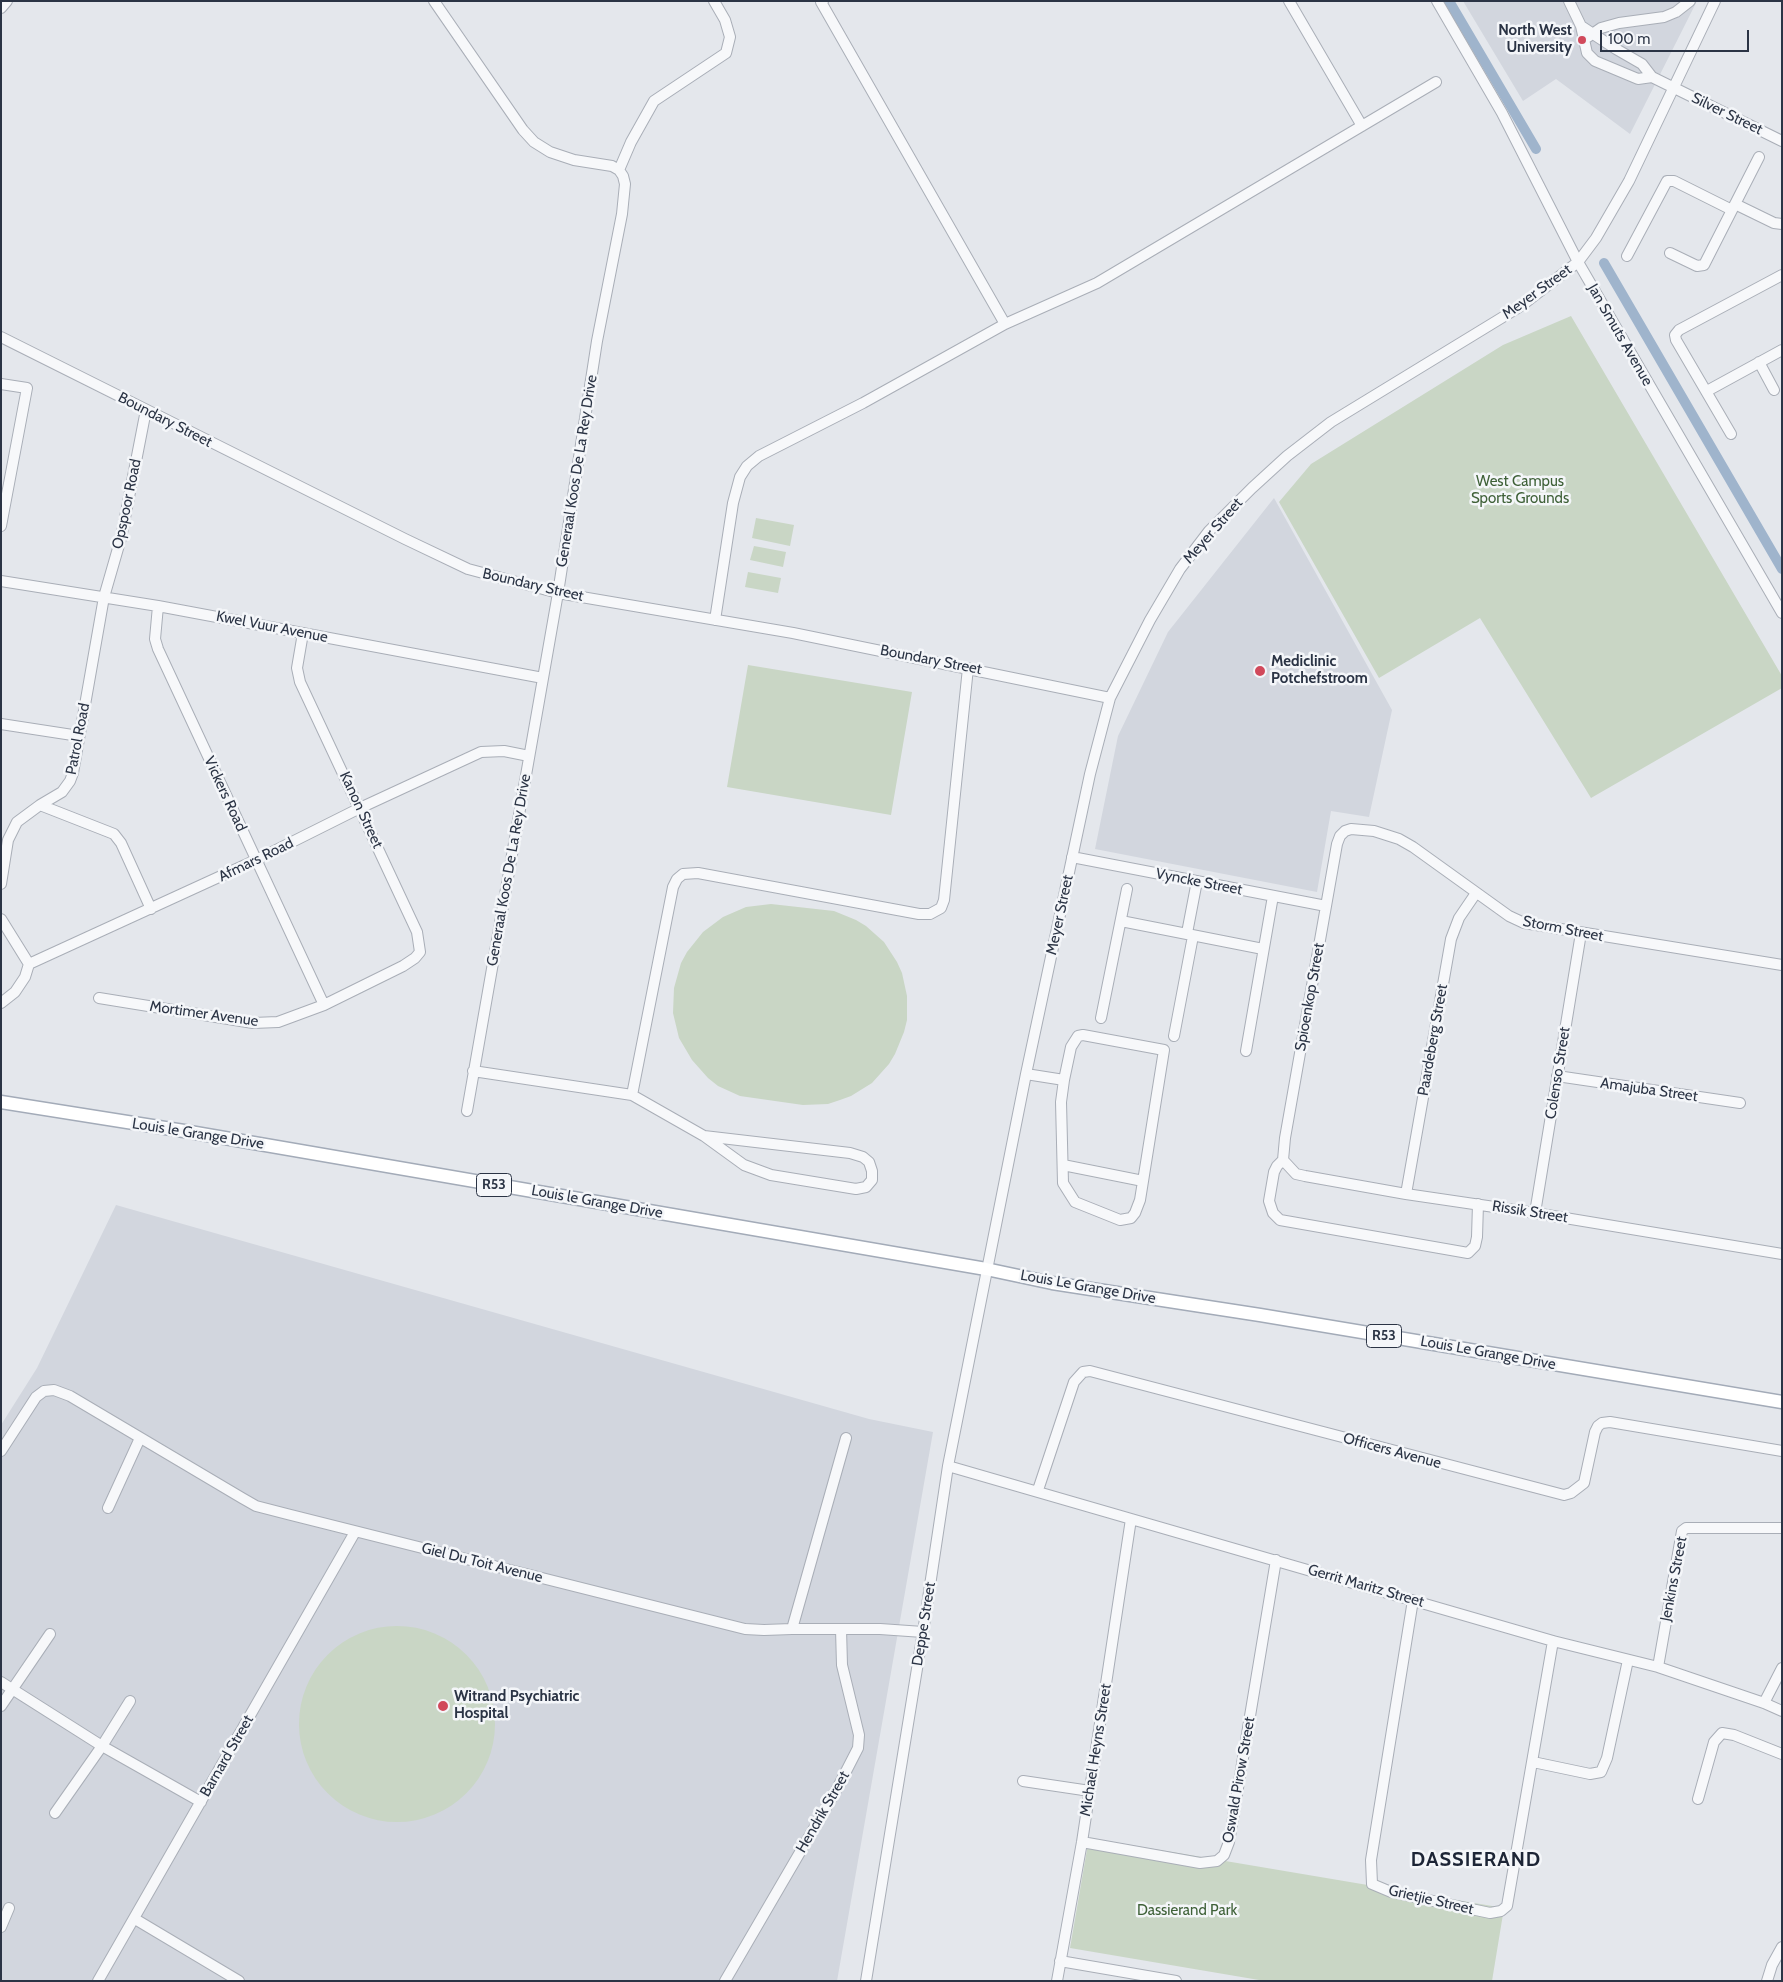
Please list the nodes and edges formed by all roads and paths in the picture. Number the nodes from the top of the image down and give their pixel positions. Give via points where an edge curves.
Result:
1 (7, 1) edge
2 (434, 1) edge
3 (714, 1) edge
4 (823, 1) edge
5 (1289, 1) edge
6 (1436, 1) edge
7 (1569, 1) edge
8 (1690, 1) edge
9 (1715, 1) edge
10 (1, 8) edge
11 (1581, 26) junction
12 (1592, 33) junction
13 (1584, 42) junction
14 (1652, 77) junction
15 (1436, 82) dead end
16 (1673, 87) junction
17 (1362, 126) junction
18 (1782, 141) edge
19 (1759, 157) dead end
20 (619, 170) junction
21 (1733, 207) junction
22 (1782, 224) edge
23 (1670, 253) dead end
24 (1627, 256) dead end
25 (1578, 262) junction
26 (1782, 274) edge
27 (1005, 324) junction
28 (1, 337) edge
29 (1782, 350) edge
30 (1759, 362) junction
31 (1, 384) edge
32 (1774, 390) dead end
33 (1707, 391) junction
34 (146, 410) junction
35 (1731, 434) dead end
36 (2, 514) edge
37 (1, 526) edge
38 (1, 581) edge
39 (558, 593) junction
40 (104, 598) junction
41 (158, 606) junction
42 (1782, 613) edge
43 (715, 620) junction
44 (303, 633) junction
45 (968, 668) junction
46 (542, 678) junction
47 (1110, 698) junction
48 (1, 724) edge
49 (78, 736) junction
50 (529, 756) junction
51 (40, 805) junction
52 (360, 808) junction
53 (1340, 836) joint
54 (1072, 857) junction
55 (256, 860) junction
56 (1197, 881) junction
57 (1, 884) edge
58 (1127, 889) dead end
59 (1476, 893) junction
60 (1273, 896) junction
61 (1326, 906) junction
62 (151, 910) junction
63 (1, 919) edge
64 (1122, 921) junction
65 (1581, 933) junction
66 (1190, 934) junction
67 (1263, 949) junction
68 (29, 964) junction
69 (1782, 965) edge
70 (390, 972) joint
71 (99, 998) dead end
72 (1, 1003) edge
73 (324, 1005) junction
74 (1102, 1018) dead end
75 (1174, 1036) dead end
76 (1246, 1051) dead end
77 (473, 1071) junction
78 (1026, 1074) junction
79 (1557, 1076) junction
80 (1064, 1080) junction
81 (632, 1095) junction
82 (1, 1102) edge
83 (1740, 1102) dead end
84 (467, 1111) dead end
85 (704, 1136) junction
86 (1283, 1160) junction
87 (1063, 1165) junction
88 (1143, 1180) junction
89 (1406, 1194) junction
90 (1478, 1204) junction
91 (1535, 1213) junction
92 (1782, 1254) edge
93 (986, 1269) junction
94 (1782, 1402) edge
95 (140, 1438) junction
96 (846, 1438) dead end
97 (1, 1451) edge
98 (1782, 1451) edge
99 (948, 1466) junction
100 (1038, 1490) junction
101 (108, 1508) dead end
102 (1131, 1519) junction
103 (1782, 1528) edge
104 (355, 1532) junction
105 (1276, 1560) junction
106 (1413, 1600) junction
107 (792, 1629) junction
108 (841, 1629) junction
109 (924, 1632) junction
110 (50, 1634) dead end
111 (1553, 1640) junction
112 (1628, 1660) junction
113 (1658, 1667) junction
114 (1782, 1668) edge
115 (1, 1682) edge
116 (14, 1689) junction
117 (130, 1701) dead end
118 (1764, 1702) junction
119 (1, 1706) edge
120 (1782, 1711) edge
121 (102, 1746) junction
122 (1782, 1754) edge
123 (1533, 1762) junction
124 (1023, 1781) dead end
125 (1090, 1791) junction
126 (1698, 1799) dead end
127 (201, 1802) junction
128 (55, 1814) dead end
129 (1082, 1842) junction
130 (10, 1908) dead end
131 (135, 1919) junction
132 (1, 1927) edge
133 (1782, 1947) edge
134 (1060, 1961) junction
135 (98, 1981) edge
136 (239, 1981) edge
137 (725, 1981) edge
138 (866, 1981) edge
139 (1057, 1981) edge
140 (1176, 1981) edge
141 (1767, 1981) edge

1 - 10 street
2 - 20 street via 534,142 550,152 574,160
3 - 20 street via 730,37 726,53 654,101
4 - 27 street
5 - 17 street
6 - 25 street, Jan Smuts Avenue via 1502,114
7 - 11 street
8 - 12 street via 1664,17 1618,23
9 - 16 street, Meyer Street
11 - 12 street
11 - 13 street
12 - 13 street
12 - 14 street via 1642,64
13 - 14 street via 1587,53 1595,61 1638,79
14 - 16 street, Silver Street
15 - 17 street
16 - 18 street, Silver Street
16 - 25 street, Meyer Street via 1612,212
17 - 27 street via 1098,283
19 - 21 street
20 - 39 street, Generaal Koos De La Rey Drive via 625,184 622,214 597,341
21 - 22 street
21 - 23 street via 1704,265 1697,266
21 - 24 street via 1674,181 1667,181
25 - 42 street, Jan Smuts Avenue
25 - 47 street, Meyer Street via 1521,306 1331,422 1252,488 1209,531 1180,568
26 - 33 street via 1676,332 1676,340
27 - 43 street via 759,456 747,466 740,477 733,503
28 - 34 street, Boundary Street
29 - 30 street
30 - 32 street
30 - 33 street
31 - 36 street via 26,388
33 - 35 street
34 - 39 street, Boundary Street via 461,566
34 - 40 street, Opspoor Road via 121,538
36 - 37 street
38 - 40 street, Kwel Vuur Avenue
39 - 43 street, Boundary Street
39 - 46 street, Generaal Koos De La Rey Drive
40 - 41 street, Kwel Vuur Avenue
40 - 49 street, Patrol Road
41 - 44 street, Kwel Vuur Avenue
41 - 55 street, Vickers Road via 155,639 158,649
43 - 45 street, Boundary Street
44 - 46 street, Kwel Vuur Avenue
44 - 52 street, Kanon Street via 297,668 300,682
45 - 47 street, Boundary Street
45 - 81 street via 941,908 930,914 919,914 698,873 683,874 673,887
46 - 50 street, Generaal Koos De La Rey Drive
47 - 54 street, Meyer Street
48 - 49 street
49 - 51 street, Patrol Road via 70,781 62,792
50 - 52 street, Afmars Road via 504,751 481,752
50 - 77 street, Generaal Koos De La Rey Drive
51 - 57 street, Patrol Road via 17,822 12,831
51 - 62 street via 114,834
52 - 55 street, Afmars Road
52 - 70 street, Kanon Street via 419,938 418,955
53 - 59 street, Storm Street via 1351,829 1374,831 1399,839
53 - 61 street, Spioenkop Street
54 - 56 street, Vyncke Street
54 - 78 street, Meyer Street
55 - 62 street, Afmars Road
55 - 73 street, Vickers Road
56 - 60 street, Vyncke Street
56 - 66 street
58 - 64 street
59 - 65 street, Storm Street via 1517,920
59 - 89 street, Paardeberg Street via 1450,939
60 - 61 street, Vyncke Street
60 - 67 street
61 - 86 street, Spioenkop Street
62 - 68 street, Afmars Road
63 - 68 street
64 - 66 street
64 - 74 street
65 - 69 street, Storm Street
65 - 79 street, Colenso Street
66 - 67 street
66 - 75 street
67 - 76 street
68 - 72 street via 15,992
70 - 73 street, Mortimer Avenue
71 - 73 street, Mortimer Avenue via 253,1023 278,1022
77 - 81 street
77 - 84 street, Generaal Koos De La Rey Drive
78 - 80 street
78 - 93 street, Meyer Street
79 - 83 street, Amajuba Street
79 - 91 street, Colenso Street
80 - 87 street via 1061,1102
80 - 88 street via 1071,1047 1078,1036 1164,1050
81 - 85 street
82 - 93 main road, Louis le Grange Drive / R53
85 - 85 street via 850,1153 870,1162 872,1180 866,1187 856,1189 771,1175 744,1165
86 - 89 street, Rissik Street via 1296,1174
86 - 90 street, Spioenkop Street via 1274,1172 1270,1201 1273,1213 1280,1220 1468,1253 1475,1246 1477,1237
87 - 88 street
87 - 88 street via 1063,1183 1075,1202 1120,1220 1131,1218 1135,1213
89 - 90 street, Rissik Street
90 - 91 street, Rissik Street
91 - 92 street, Rissik Street
93 - 94 main road, Louis Le Grange Drive / R53 via 1052,1283
93 - 99 street, Deppe Street
95 - 97 street, Giel Du Toit Avenue via 70,1396 48,1390 32,1402
95 - 101 street
95 - 104 street, Giel Du Toit Avenue via 256,1506
96 - 107 street
98 - 100 street, Officers Avenue via 1602,1423 1595,1432 1584,1483 1564,1495 1090,1371 1083,1372 1074,1382
99 - 100 street, Gerrit Maritz Street
99 - 109 street, Deppe Street
100 - 102 street, Gerrit Maritz Street
102 - 105 street, Gerrit Maritz Street
102 - 125 street, Michael Heyns Street
103 - 113 street, Jenkins Street via 1686,1528 1682,1531
104 - 107 street, Giel Du Toit Avenue via 745,1628
104 - 127 street, Barnard Street
105 - 106 street, Gerrit Maritz Street
105 - 129 street, Oswald Pirow Street via 1229,1842 1224,1854 1217,1862 1200,1863
106 - 111 street, Gerrit Maritz Street
106 - 123 street, Grietjie Street via 1371,1860 1372,1884 1391,1892 1482,1912 1506,1908
107 - 108 street, Giel Du Toit Avenue
108 - 109 street, Giel Du Toit Avenue
108 - 137 street, Hendrik Street via 842,1665 859,1735 858,1748
109 - 138 street, Deppe Street
110 - 116 street
111 - 112 street, Gerrit Maritz Street
111 - 123 street, Grietjie Street
112 - 113 street, Gerrit Maritz Street
112 - 123 street via 1608,1758 1601,1772 1590,1774
113 - 118 street, Gerrit Maritz Street
114 - 118 street
115 - 116 street
116 - 119 street
116 - 121 street
117 - 121 street
118 - 120 street, Gerrit Maritz Street
121 - 127 street
121 - 128 street
122 - 126 street via 1722,1733 1714,1742
124 - 125 street
125 - 129 street, Michael Heyns Street
127 - 131 street, Barnard Street
129 - 134 street, Michael Heyns Street
130 - 132 street
131 - 135 street, Barnard Street
131 - 136 street
133 - 141 street
134 - 139 street, Michael Heyns Street
134 - 140 street

